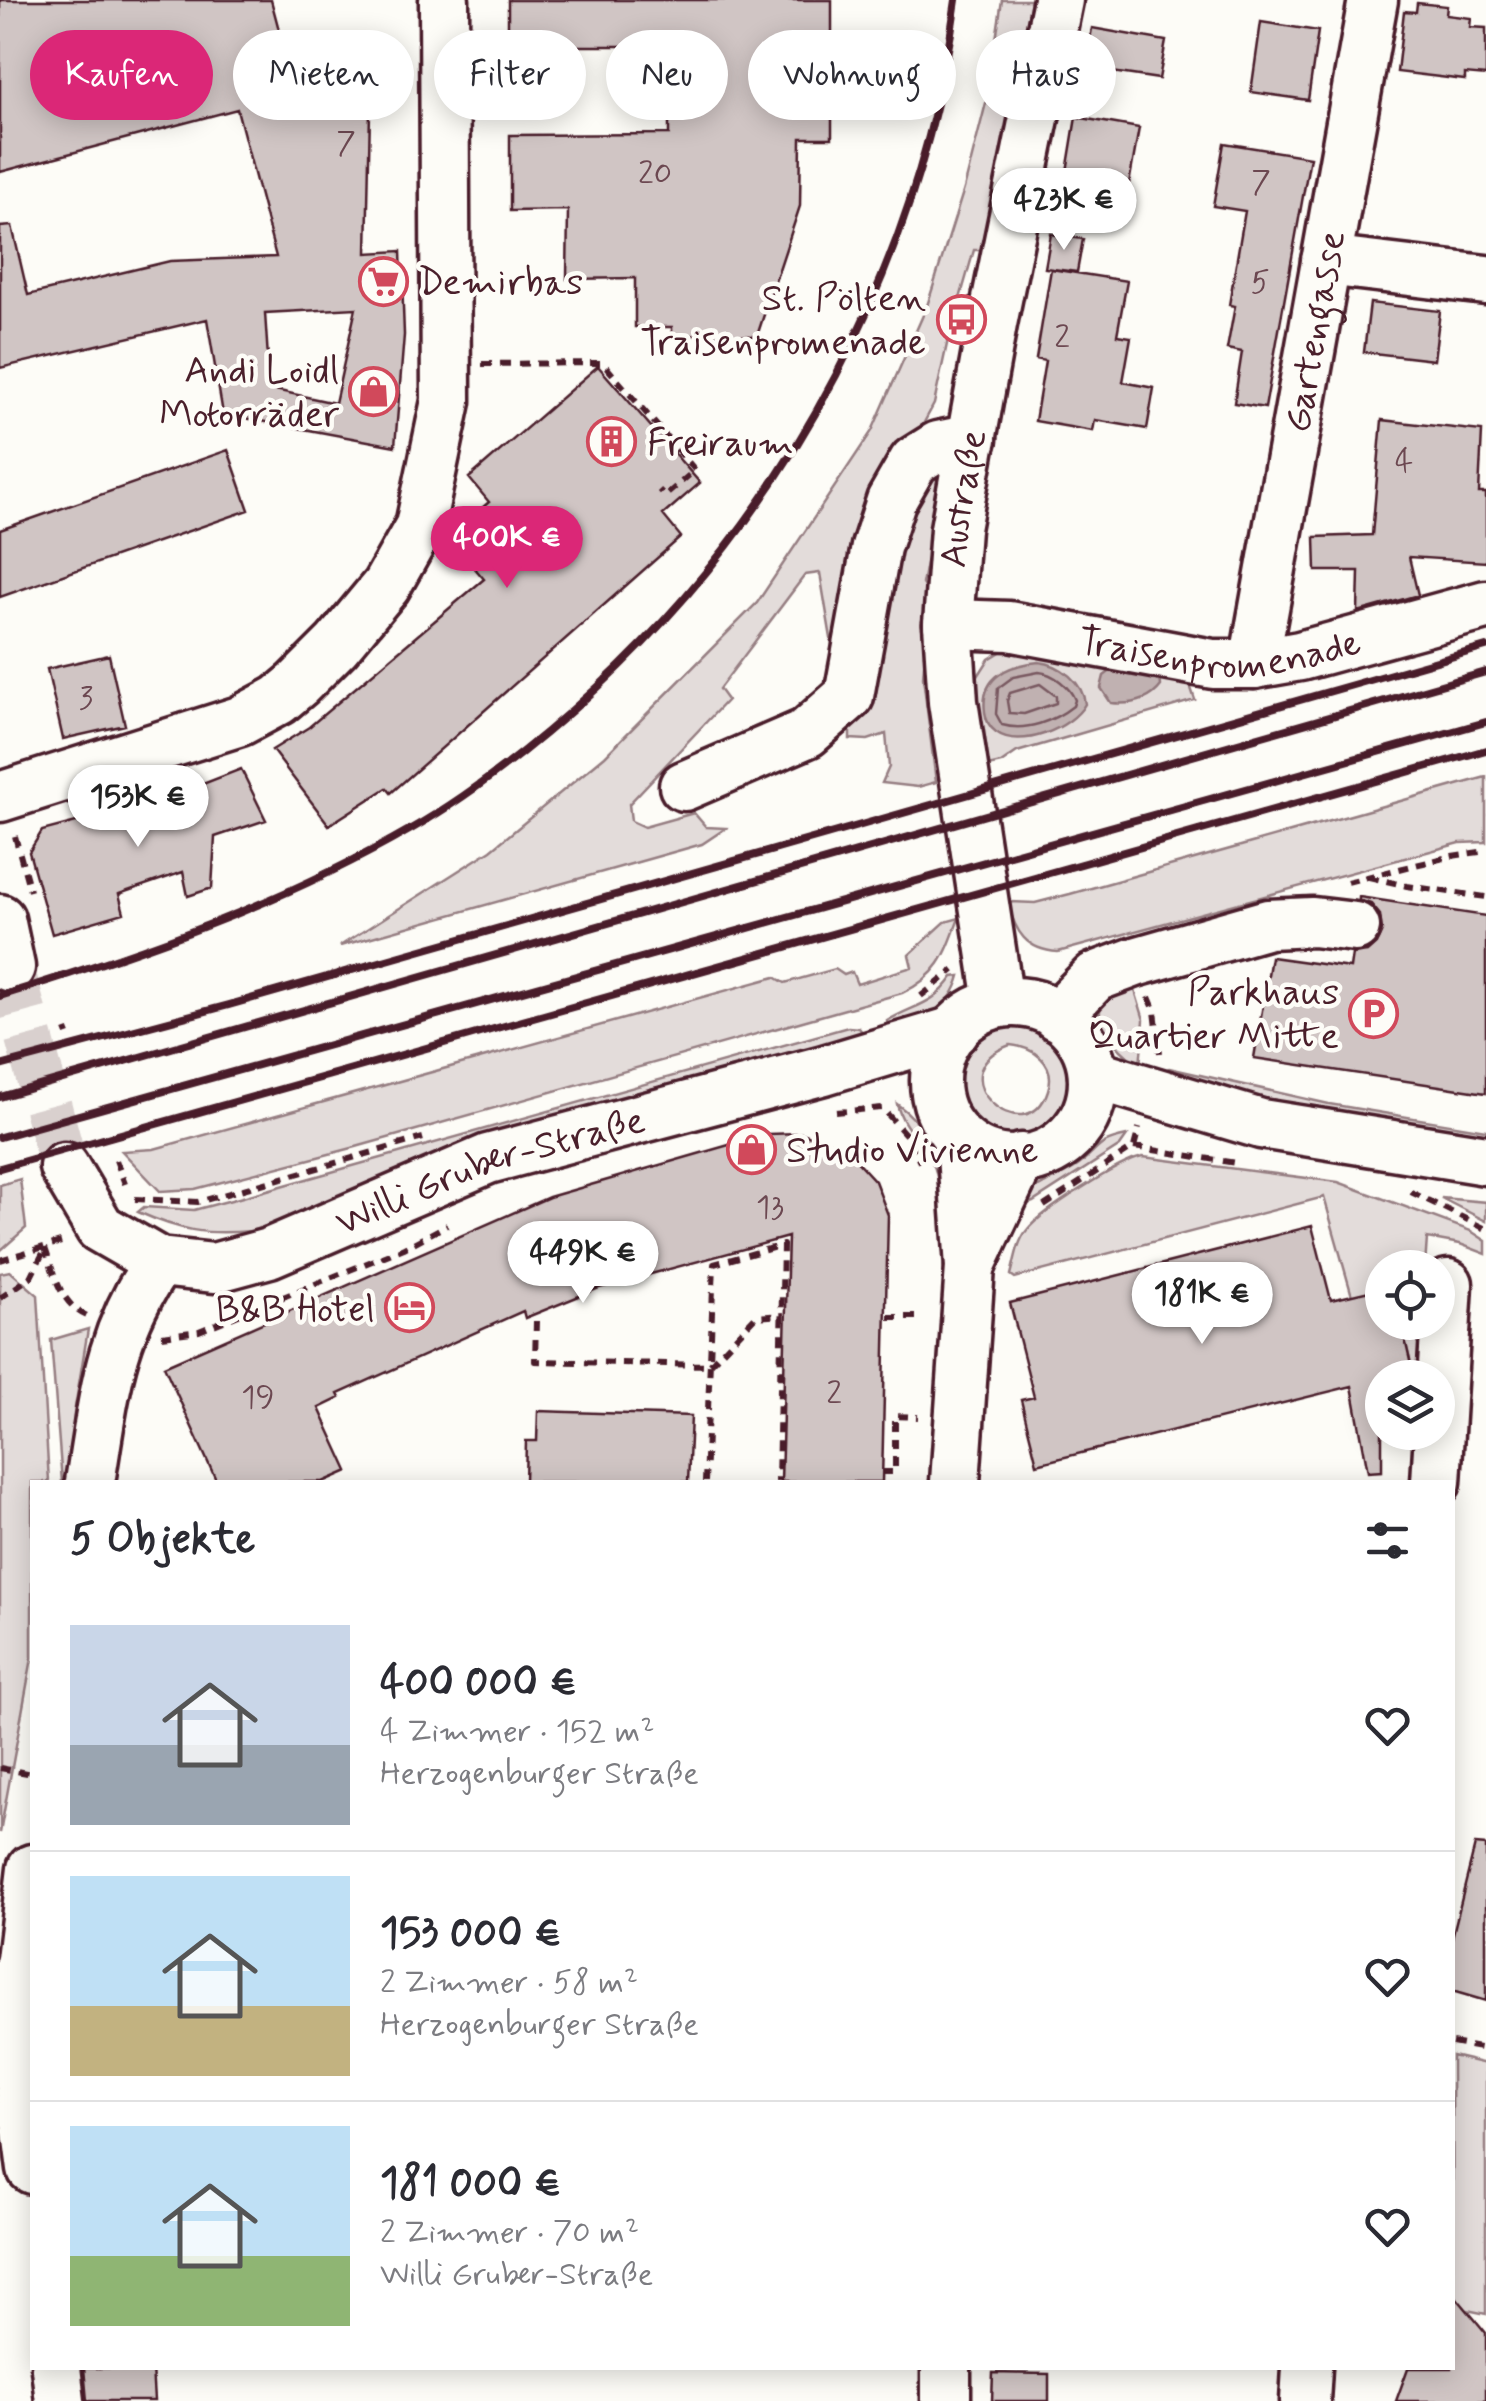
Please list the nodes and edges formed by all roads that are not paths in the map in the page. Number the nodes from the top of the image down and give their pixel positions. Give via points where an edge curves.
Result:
1 (444, 0) edge
2 (1058, 0) edge
3 (1373, 0) edge
4 (1326, 261) junction
5 (1486, 280) edge
6 (972, 438) junction
7 (1486, 605) edge
8 (948, 624) junction
9 (1254, 664) junction
10 (684, 786) dead end
11 (2, 796) edge
12 (17, 913) edge
13 (1355, 926) dead end
14 (10, 967) dead end
15 (1000, 1002) junction
16 (1058, 1016) junction
17 (954, 1032) junction
18 (824, 1070) junction
19 (1093, 1074) junction
20 (936, 1096) junction
21 (1084, 1120) junction
22 (1261, 1124) junction
23 (961, 1141) junction
24 (1021, 1158) junction
25 (1486, 1160) edge
26 (64, 1167) tunnel mouth
27 (159, 1262) junction
28 (970, 1267) junction
29 (1445, 1340) edge
30 (90, 1480) edge
31 (955, 1480) edge
32 (1436, 1480) edge
33 (30, 1883) edge
34 (18, 1962) edge
35 (10, 2066) edge
36 (30, 2160) edge
37 (56, 2370) edge
38 (946, 2370) edge
39 (1307, 2370) edge
40 (60, 2401) edge
41 (946, 2401) edge
42 (1305, 2401) edge

1 - 11 street via 446,400 420,526 386,586 279,700 240,721
2 - 6 street, Austraße
3 - 4 street, Gartengasse
4 - 5 street
4 - 9 street, Gartengasse
6 - 8 street, Austraße
6 - 10 street via 938,446 914,461 891,501 876,547 850,696 807,733
7 - 9 street, Traisenpromenade
8 - 9 street, Traisenpromenade via 1009,626 1213,664
8 - 15 street, Austraße via 953,702
12 - 14 street
13 - 16 street via 1268,924 1135,962 1096,978
15 - 16 street via 1026,1002
15 - 17 street via 971,1014
16 - 19 street via 1086,1048
17 - 18 street, Willi Gruber-Straße
17 - 20 street via 937,1062
18 - 20 street, Willi Gruber-Straße
18 - 27 street, Willi Gruber-Straße via 488,1159 269,1253 214,1268
19 - 21 street
19 - 22 street
20 - 23 street
21 - 22 street
21 - 24 street via 1048,1152
22 - 25 street
23 - 24 street via 987,1158
23 - 28 street
24 - 28 street
26 - 27 street via 100,1228
27 - 30 street via 135,1296 109,1362
28 - 31 street
29 - 32 street
33 - 34 street
34 - 35 street
35 - 36 street
37 - 40 street
38 - 41 street
39 - 42 street

